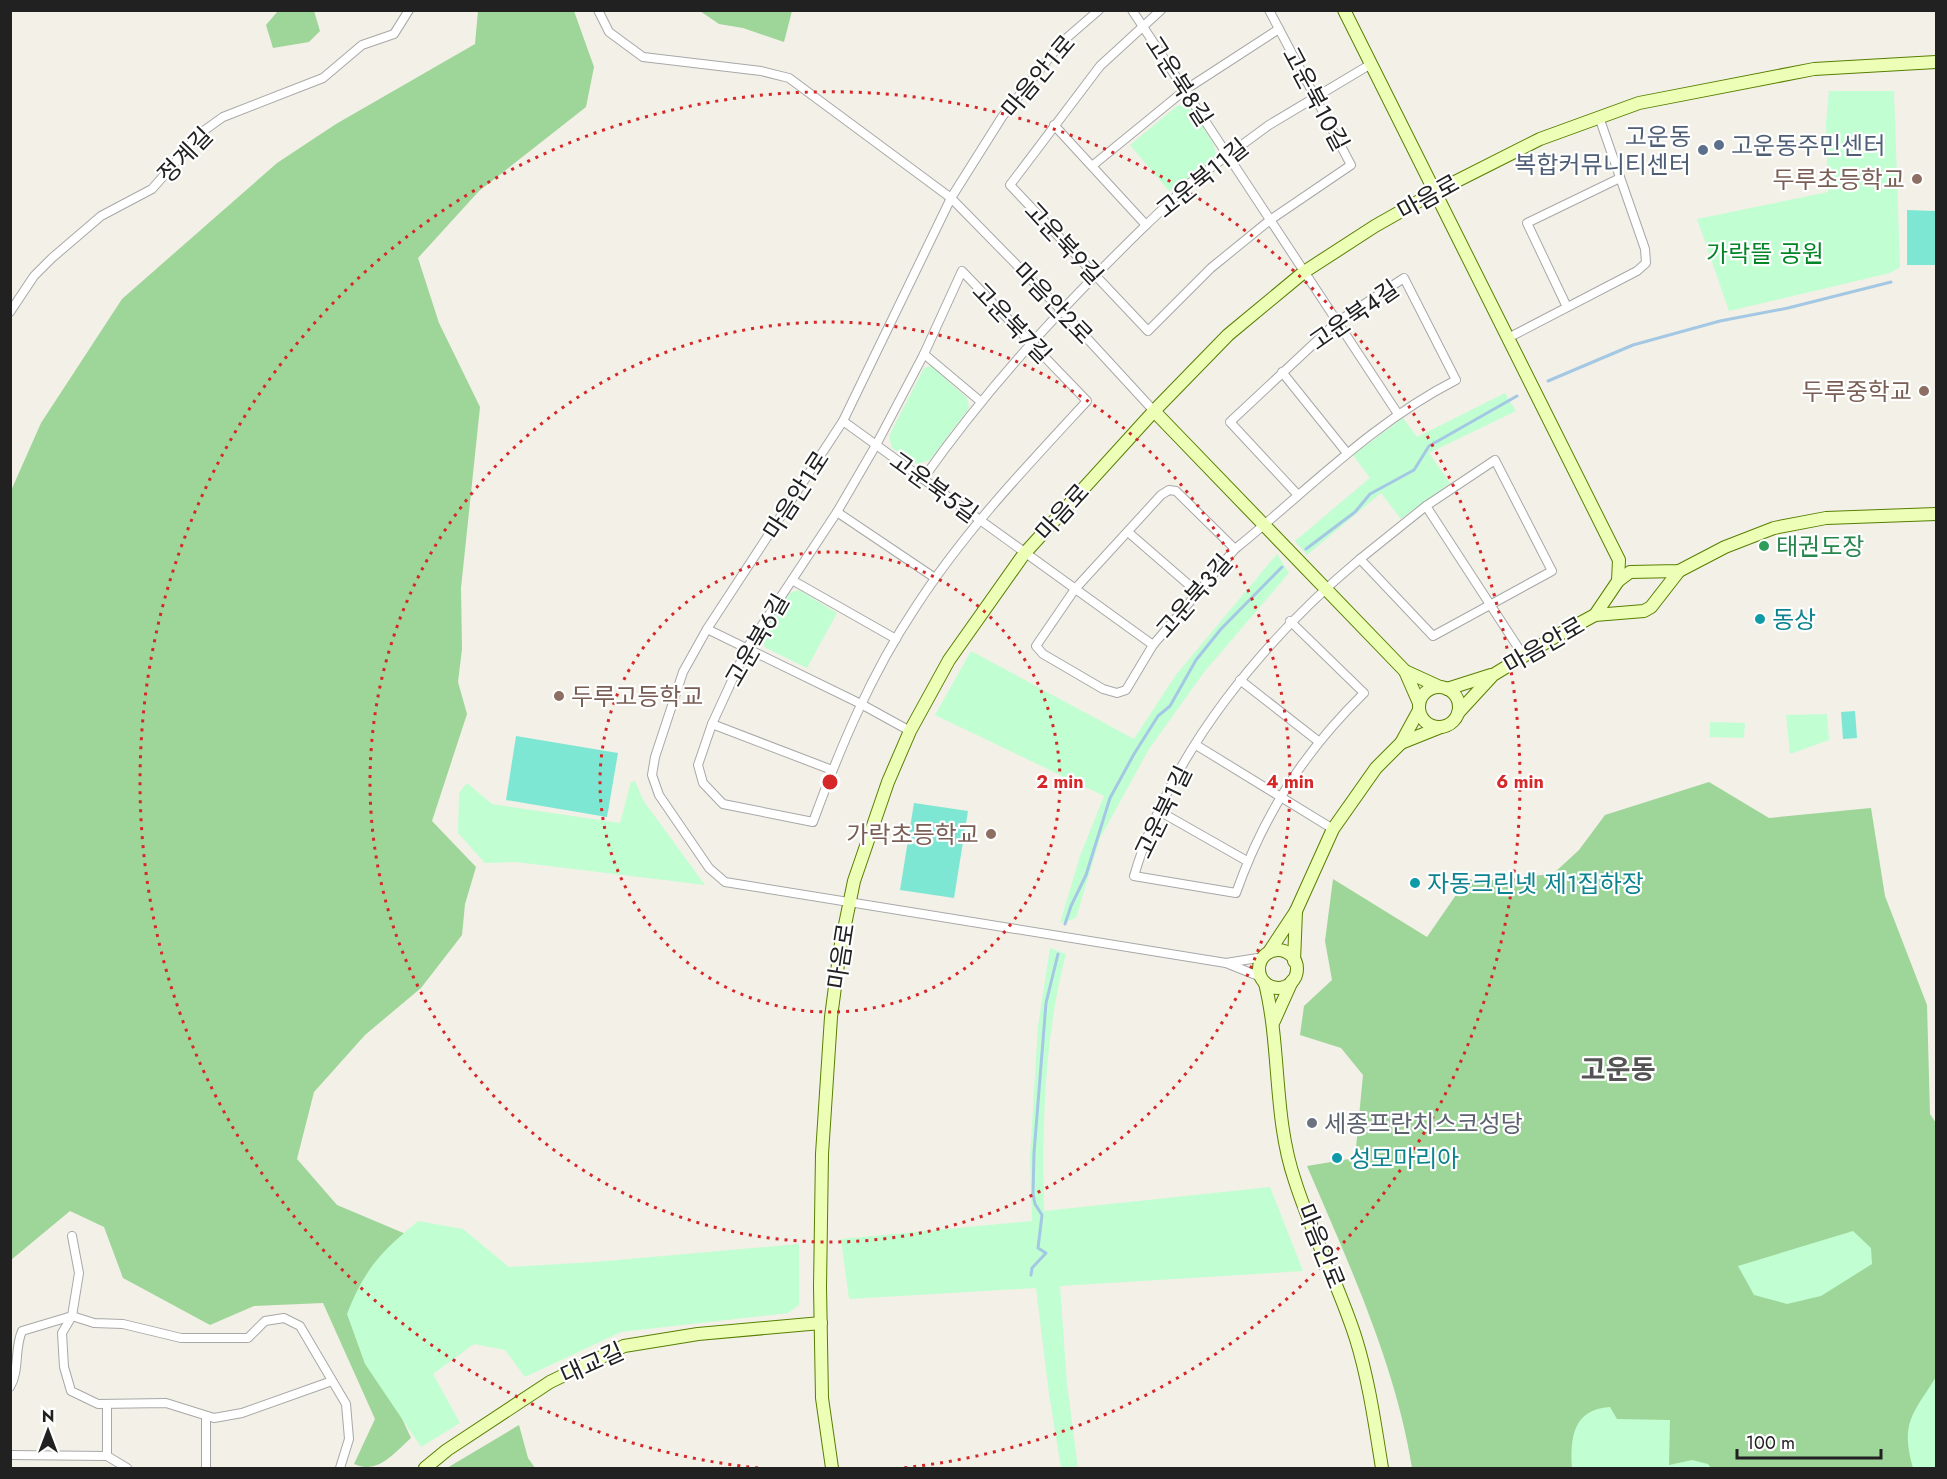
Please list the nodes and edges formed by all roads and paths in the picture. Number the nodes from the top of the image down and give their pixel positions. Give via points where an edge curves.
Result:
1 (409, 10) edge
2 (598, 10) edge
3 (1099, 10) edge
4 (1132, 10) edge
5 (1161, 10) edge
6 (1269, 10) edge
7 (1344, 10) edge
8 (1142, 26) junction
9 (1279, 29) junction
10 (1936, 62) edge
11 (1371, 64) junction
12 (1185, 90) junction
13 (1315, 98) junction
14 (1599, 117) junction
15 (1054, 125) junction
16 (1228, 156) junction
17 (1092, 166) junction
18 (1620, 178) junction
19 (1435, 192) junction
20 (951, 198) junction
21 (1270, 220) junction
22 (1146, 225) junction
23 (1304, 272) junction
24 (1095, 275) junction
25 (1567, 307) junction
26 (1061, 310) junction
27 (10, 312) edge
28 (1337, 322) junction
29 (1508, 338) junction
30 (1030, 343) junction
31 (924, 354) junction
32 (1282, 372) junction
33 (980, 401) junction
34 (1154, 411) junction
35 (1398, 414) junction
36 (843, 421) junction
37 (876, 445) junction
38 (1347, 453) junction
39 (923, 479) junction
40 (1297, 494) junction
41 (1426, 506) junction
42 (837, 512) junction
43 (1936, 514) edge
44 (979, 519) junction
45 (1266, 524) junction
46 (1128, 532) junction
47 (1235, 549) junction
48 (1024, 554) junction
49 (1360, 559) junction
50 (1619, 560) junction
51 (1679, 571) junction
52 (1641, 572) junction
53 (935, 578) junction
54 (792, 580) junction
55 (1617, 584) junction
56 (1075, 589) junction
57 (1324, 590) junction
58 (1196, 591) junction
59 (1656, 600) junction
60 (1491, 604) junction
61 (1628, 611) junction
62 (1595, 615) junction
63 (1290, 621) junction
64 (707, 629) junction
65 (896, 639) junction
66 (1153, 645) junction
67 (747, 648) junction
68 (1523, 655) junction
69 (1405, 671) junction
70 (1492, 675) junction
71 (1240, 680) junction
72 (1444, 688) junction
73 (861, 704) junction
74 (1419, 706) junction
75 (1458, 713) junction
76 (712, 724) junction
77 (1441, 727) junction
78 (910, 731) junction
79 (1318, 741) junction
80 (1401, 743) junction
81 (1196, 746) junction
82 (832, 771) junction
83 (1280, 796) junction
84 (1159, 811) junction
85 (1333, 829) junction
86 (1247, 861) junction
87 (850, 903) junction
88 (1296, 911) junction
89 (1266, 955) junction
90 (1294, 961) junction
91 (1226, 963) junction
92 (1263, 980) junction
93 (1292, 981) junction
94 (1274, 1021) junction
95 (72, 1236) dead end
96 (72, 1316) junction
97 (821, 1323) junction
98 (332, 1381) junction
99 (10, 1387) edge
100 (107, 1404) junction
101 (206, 1416) junction
102 (10, 1455) edge
103 (107, 1456) junction
104 (127, 1468) edge
105 (206, 1468) edge
106 (340, 1468) edge
107 (425, 1468) edge
108 (832, 1468) edge
109 (1382, 1468) edge

1 - 27 street, 정계길 via 394,34 362,45 323,78 223,117 202,132 152,189 101,216 52,258 34,276
2 - 20 street, 마음안2로 via 609,32 643,57 789,78
3 - 20 street, 마음안1로 via 1062,42 1009,109
4 - 8 street, 고운북8길
5 - 8 street
6 - 9 street, 고운북10길
7 - 11 street
8 - 12 street, 고운북8길
8 - 15 street, 고운북9길 via 1100,66
9 - 12 street
9 - 13 street, 고운북10길
10 - 14 street, 마음로 via 1814,69 1639,103
11 - 13 street, 고운북11길
11 - 19 street
12 - 16 street, 고운북8길
12 - 17 street
13 - 16 street, 고운북11길 via 1269,125
13 - 21 street, 고운북10길 via 1352,165
14 - 18 street
14 - 19 street, 마음로 via 1539,139
15 - 17 street, 고운북11길
15 - 24 street, 고운북9길 via 1010,185
16 - 21 street, 고운북8길
16 - 22 street, 고운북11길 via 1190,183
17 - 22 street, 고운북11길
18 - 25 street via 1646,249 1646,263 1638,271
18 - 25 street via 1527,223
19 - 23 street, 마음로
19 - 29 street
20 - 26 street, 마음안2로
20 - 36 street, 마음안1로
21 - 23 street, 고운북8길
21 - 24 street, 고운북9길 via 1211,268 1148,331
22 - 24 street
23 - 28 street, 고운북8길
23 - 34 street, 마음로 via 1228,335
24 - 26 street
25 - 29 street
26 - 30 street
26 - 34 street, 마음안2로
28 - 32 street, 고운북4길
28 - 35 street, 고운북8길
28 - 35 street, 고운북4길 via 1404,278 1456,380
29 - 50 street
30 - 31 street, 고운북7길 via 962,271
30 - 33 street
30 - 44 street, 고운북7길 via 1087,400
31 - 33 street
31 - 37 street, 고운북7길
32 - 38 street
32 - 40 street, 고운북4길 via 1230,422
33 - 39 street
34 - 45 street
34 - 48 street, 마음로
35 - 38 street, 고운북4길
36 - 37 street, 고운북5길
36 - 64 street, 마음안1로
37 - 39 street, 고운북5길
37 - 42 street, 고운북6길
38 - 40 street, 고운북4길
39 - 44 street, 고운북5길
40 - 45 street, 고운북4길
41 - 49 street, 고운북1길
41 - 60 street
41 - 60 street, 고운북1길 via 1496,460 1552,571
42 - 53 street
42 - 54 street, 고운북6길
43 - 51 street via 1826,518 1774,528
44 - 48 street, 고운북5길
44 - 53 street, 고운북6길
45 - 47 street, 고운북4길
45 - 57 street
46 - 47 street, 고운북3길 via 1161,495 1176,491
46 - 56 street, 고운북3길
46 - 58 street
47 - 58 street, 고운북3길
48 - 56 street, 고운북5길
48 - 78 street, 마음로 via 949,660
49 - 57 street, 고운북1길
49 - 60 street via 1433,636
50 - 52 street
50 - 55 street
51 - 52 street
51 - 59 street
52 - 55 street via 1623,575
52 - 59 street via 1656,584
53 - 65 street, 고운북6길
54 - 65 street
54 - 67 street, 고운북6길
55 - 61 street via 1620,606
55 - 62 street
56 - 66 street, 고운북5길
56 - 66 street, 고운북3길 via 1036,646 1043,654 1117,693 1126,690
57 - 63 street, 고운북1길
57 - 69 street
58 - 66 street, 고운북3길
59 - 61 street via 1644,611
60 - 68 street
61 - 62 street
62 - 68 street, 마음안로
63 - 71 street, 고운북1길
63 - 79 street, 고운북1길 via 1364,693
64 - 67 street
64 - 87 street, 마음안1로 via 683,672 655,757 652,776 659,795 709,868 725,882
65 - 73 street, 고운북6길
67 - 73 street
67 - 76 street, 고운북6길
68 - 70 street, 마음안로
69 - 72 street
69 - 74 street
70 - 72 street
70 - 75 street
71 - 79 street
71 - 81 street, 고운북1길
72 - 74 street via 1429,690
72 - 75 street via 1455,696
73 - 78 street
73 - 82 street, 고운북6길
74 - 77 street via 1429,725
74 - 80 street
75 - 77 street via 1452,722
76 - 82 street
76 - 82 street, 고운북6길 via 698,765 703,783 723,804 813,822
77 - 80 street
78 - 87 street, 마음로 via 888,782
79 - 83 street, 고운북1길
80 - 85 street via 1376,768
81 - 83 street
81 - 84 street, 고운북1길
83 - 85 street
83 - 86 street, 고운북1길
84 - 86 street
84 - 86 street, 고운북1길 via 1134,876 1236,893
85 - 88 street
87 - 91 street, 마음안1로
87 - 97 street, 마음로 via 831,1017 822,1154
88 - 89 street
88 - 90 street
89 - 90 street via 1281,951
89 - 91 street
89 - 92 street via 1259,967
90 - 93 street via 1296,972
91 - 92 street
92 - 93 street via 1276,988
92 - 94 street
93 - 94 street
94 - 109 street, 마음안로 via 1275,1074 1284,1140 1295,1181 1356,1340 1371,1398
95 - 96 street via 79,1272
96 - 98 street via 181,1338 248,1338 265,1321 284,1318 300,1326
96 - 99 street via 22,1331 16,1344 15,1379
96 - 100 street via 62,1333 64,1367 71,1391 98,1404
97 - 107 street, 대교길 via 698,1334 624,1346 550,1382
97 - 108 street, 마음로 via 822,1398
98 - 101 street via 242,1413
98 - 106 street via 346,1404 349,1439
100 - 101 street via 166,1403
100 - 103 street
101 - 105 street
102 - 103 street
103 - 104 street

